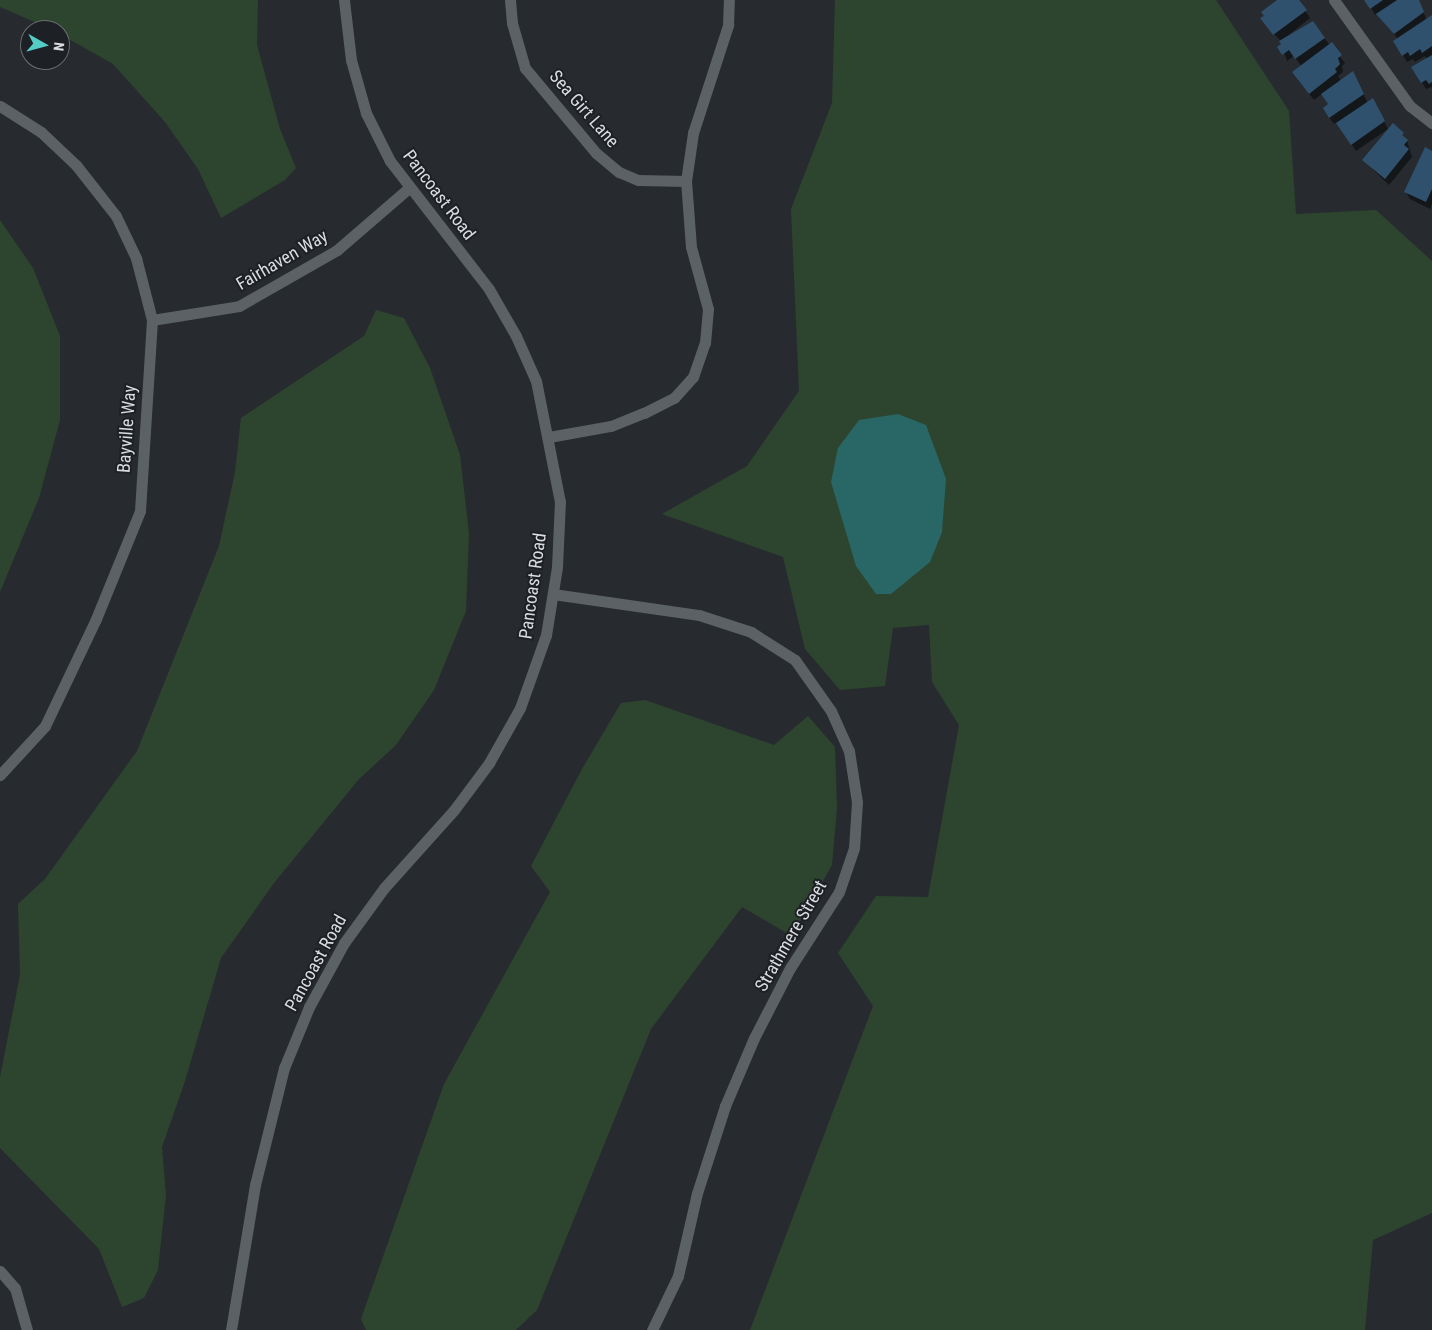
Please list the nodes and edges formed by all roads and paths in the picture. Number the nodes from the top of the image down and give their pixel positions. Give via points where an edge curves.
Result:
1 (344, 0) edge
2 (510, 0) edge
3 (729, 0) edge
4 (1334, 0) edge
5 (0, 106) edge
6 (1432, 123) edge
7 (686, 181) junction
8 (410, 187) junction
9 (152, 320) junction
10 (549, 437) junction
11 (553, 594) junction
12 (0, 774) edge
13 (0, 1272) edge
14 (27, 1330) edge
15 (231, 1330) edge
16 (652, 1330) edge

1 - 8 street, Pancoast Road via 351,60 366,113 390,161
2 - 7 street, Sea Girt Lane via 512,24 525,68 596,153 619,172 638,180
3 - 7 street via 728,24 693,133
4 - 6 street via 1410,106
5 - 9 street, Bayville Way via 41,132 76,166 116,216 136,258
7 - 10 street via 691,247 708,309 705,343 693,377 674,398 644,413 611,426
8 - 9 street, Fairhaven Way via 337,250 239,306
8 - 10 street, Pancoast Road via 488,289 516,336 536,381
9 - 12 street, Bayville Way via 140,511 96,618 44,726
10 - 11 street, Pancoast Road via 560,502
11 - 15 street, Pancoast Road via 546,635 520,708 488,764 454,810 378,896 344,943 309,1007 284,1068 255,1185
11 - 16 street, Strathmere Street via 699,615 751,632 795,660 831,711 849,751 858,802 854,848 839,892 790,968 750,1046 725,1106 697,1193 678,1276
13 - 14 street via 15,1288

